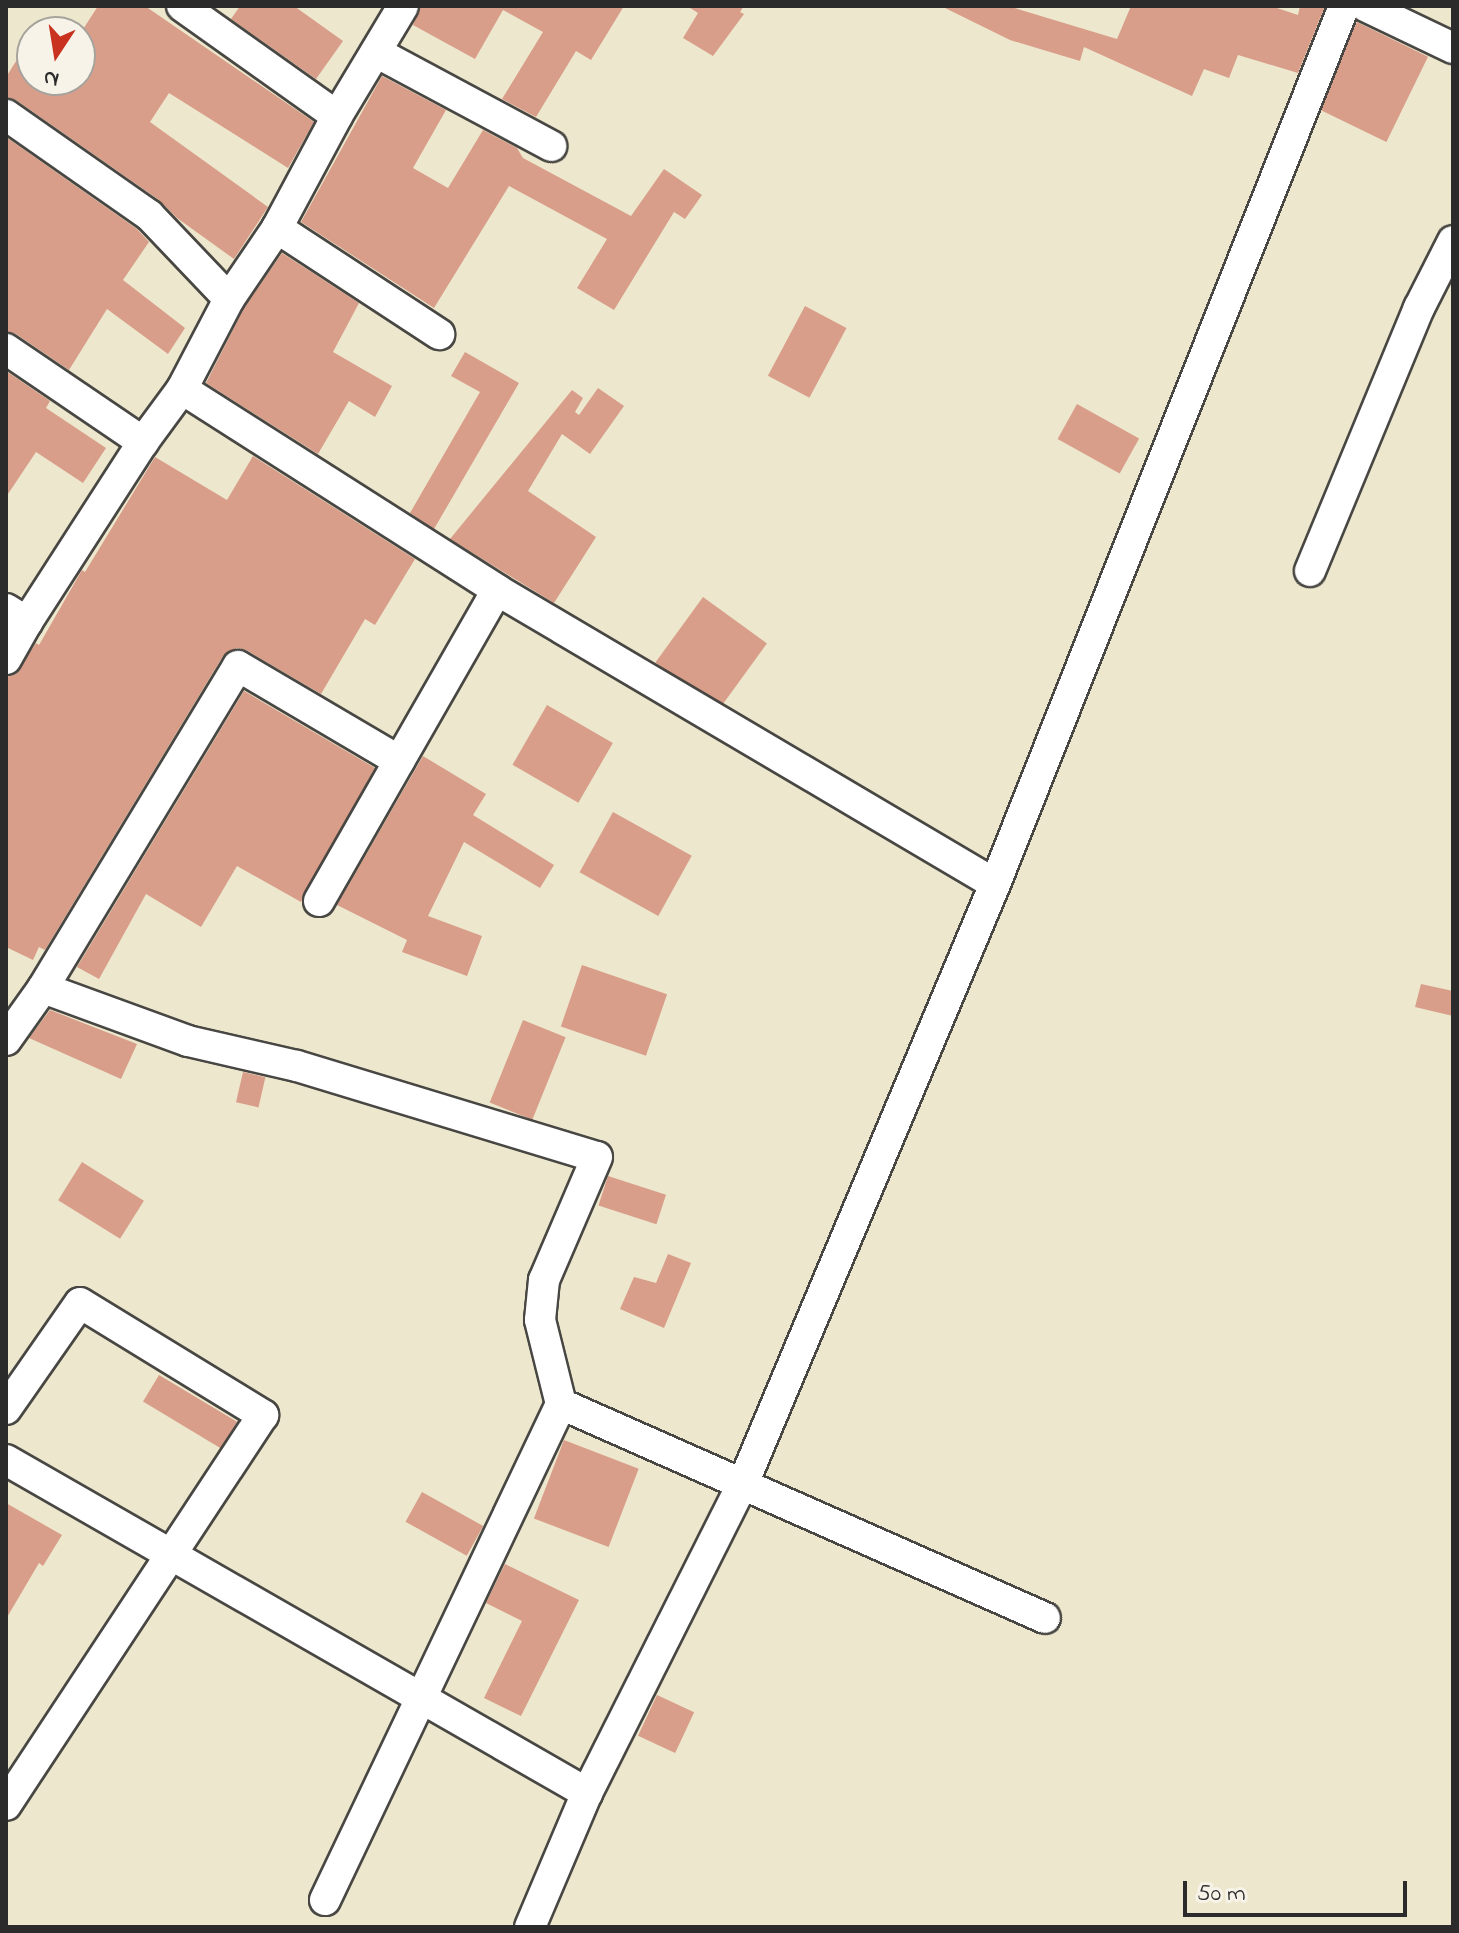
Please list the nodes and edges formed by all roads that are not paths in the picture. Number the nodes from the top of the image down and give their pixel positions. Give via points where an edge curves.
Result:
1 (182, 6) edge
2 (403, 6) edge
3 (1344, 6) edge
4 (1365, 6) edge
5 (1453, 48) edge
6 (376, 52) junction
7 (6, 115) edge
8 (337, 116) junction
9 (551, 146) dead end
10 (277, 228) junction
11 (1453, 241) edge
12 (229, 299) junction
13 (439, 334) dead end
14 (6, 349) edge
15 (182, 389) junction
16 (143, 442) junction
17 (1310, 571) dead end
18 (497, 590) junction
19 (16, 616) edge
20 (6, 659) edge
21 (399, 761) junction
22 (995, 884) junction
23 (319, 901) dead end
24 (43, 988) junction
25 (6, 1040) edge
26 (561, 1404) junction
27 (6, 1409) edge
28 (6, 1460) edge
29 (742, 1484) junction
30 (169, 1553) junction
31 (1045, 1618) dead end
32 (422, 1698) junction
33 (587, 1793) junction
34 (6, 1805) edge
35 (325, 1900) dead end
36 (530, 1927) edge

1 - 8 street
2 - 6 street
3 - 22 street
4 - 5 street
6 - 8 street
6 - 9 street
7 - 12 street via 149,215
8 - 10 street
10 - 12 street
10 - 13 street
11 - 17 street via 1419,308
12 - 15 street
14 - 16 street
15 - 16 street
15 - 18 street
16 - 19 street
18 - 21 street
18 - 22 street
19 - 20 street
21 - 23 street
21 - 24 street via 238,666
22 - 29 street
24 - 25 street
24 - 26 street via 188,1041 297,1066 597,1157 544,1280 540,1320
26 - 29 street
26 - 32 street
27 - 30 street via 80,1303 263,1415
28 - 30 street
29 - 31 street
29 - 33 street
30 - 32 street
30 - 34 street
32 - 33 street
32 - 35 street
33 - 36 street

